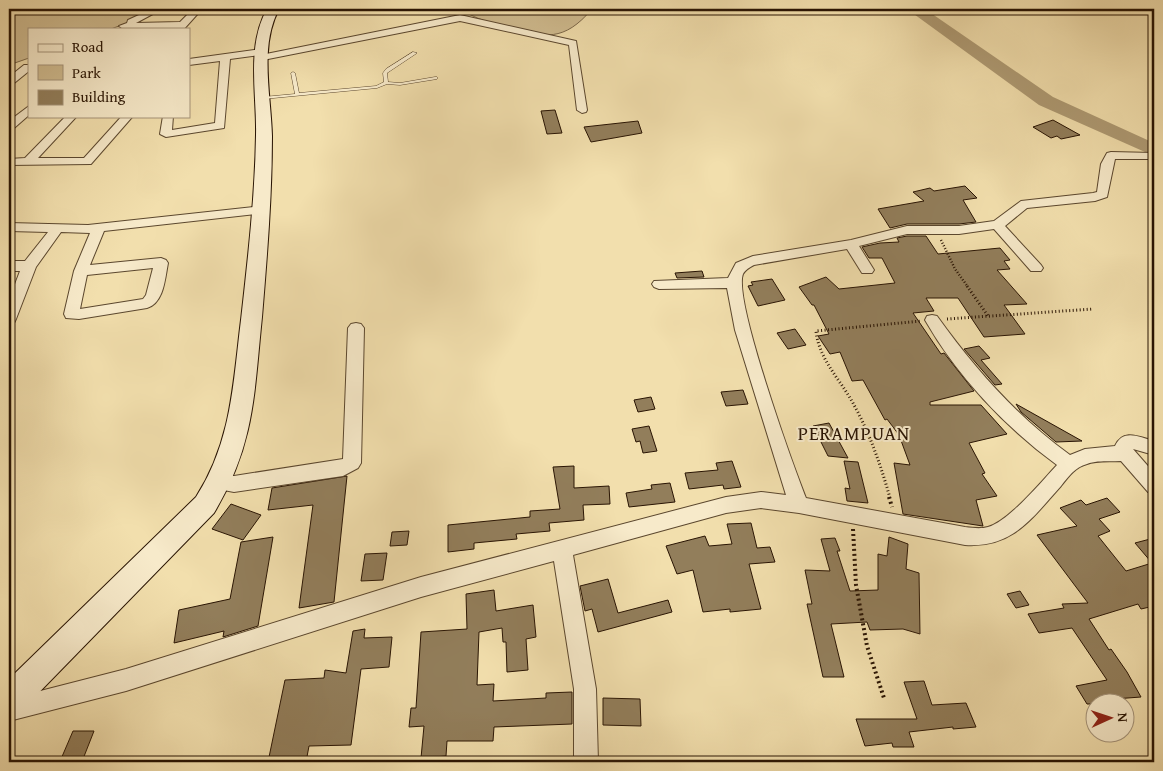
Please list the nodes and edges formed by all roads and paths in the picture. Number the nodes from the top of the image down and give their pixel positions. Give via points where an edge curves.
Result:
1 (158, 9) edge
2 (198, 9) edge
3 (273, 9) edge
4 (119, 27) edge
5 (181, 27) edge
6 (415, 53) dead end
7 (263, 55) junction
8 (224, 58) junction
9 (190, 62) edge
10 (27, 64) edge
11 (9, 66) edge
12 (293, 73) dead end
13 (434, 78) dead end
14 (9, 82) edge
15 (386, 83) junction
16 (297, 94) junction
17 (263, 98) junction
18 (28, 110) edge
19 (582, 110) dead end
20 (70, 118) edge
21 (126, 118) edge
22 (168, 118) edge
23 (9, 127) edge
24 (1154, 156) edge
25 (9, 162) edge
26 (28, 162) junction
27 (262, 210) junction
28 (996, 225) junction
29 (9, 227) edge
30 (99, 228) junction
31 (57, 229) junction
32 (936, 229) junction
33 (850, 244) junction
34 (9, 266) edge
35 (29, 266) junction
36 (1036, 268) dead end
37 (867, 270) dead end
38 (81, 271) junction
39 (734, 283) junction
40 (659, 284) dead end
41 (1094, 309) dead end
42 (10, 313) edge
43 (988, 316) junction
44 (932, 320) junction
45 (356, 328) dead end
46 (1154, 448) edge
47 (1125, 453) junction
48 (1069, 464) junction
49 (219, 482) junction
50 (1154, 486) edge
51 (799, 505) junction
52 (853, 514) junction
53 (896, 521) junction
54 (562, 551) junction
55 (884, 698) dead end
56 (9, 701) edge
57 (9, 710) edge
58 (586, 762) edge

1 - 4 street
2 - 5 street
3 - 7 street via 264,25
4 - 5 street
6 - 15 lane via 385,73
7 - 8 street
7 - 17 street
7 - 19 street via 464,18 573,43
8 - 9 street
8 - 22 street via 220,126 166,134
10 - 11 street
10 - 14 street
12 - 16 lane
13 - 15 lane
15 - 16 lane via 371,88
16 - 17 lane
17 - 27 street
18 - 23 street
20 - 26 street
21 - 26 street via 87,162
24 - 28 street via 1111,155 1106,162 1103,194 1025,204
25 - 26 street
27 - 30 street
27 - 49 street via 241,420
28 - 32 street via 959,230
28 - 36 street
29 - 31 street
30 - 31 street
30 - 38 street
31 - 35 street
32 - 33 street via 908,230
32 - 43 path via 955,269
33 - 37 street
33 - 39 street via 746,263 737,271
34 - 35 street
35 - 42 street
38 - 38 street via 71,314 147,303 153,297 161,263
39 - 40 street
39 - 51 street via 741,321 775,440
41 - 43 path
43 - 44 path
44 - 48 street via 960,361 1016,422
44 - 53 path via 816,331 818,346 858,410 882,469
45 - 49 street via 352,463 343,468 243,483
46 - 47 street via 1129,441 1124,446
47 - 48 street via 1085,456
47 - 50 street
48 - 53 street via 1024,513 993,535 965,536
49 - 56 street via 205,505
51 - 52 street
51 - 54 street via 761,500 726,505
52 - 53 street
52 - 55 path via 856,585 868,646
54 - 57 street via 421,587 126,680
54 - 58 street via 584,688

